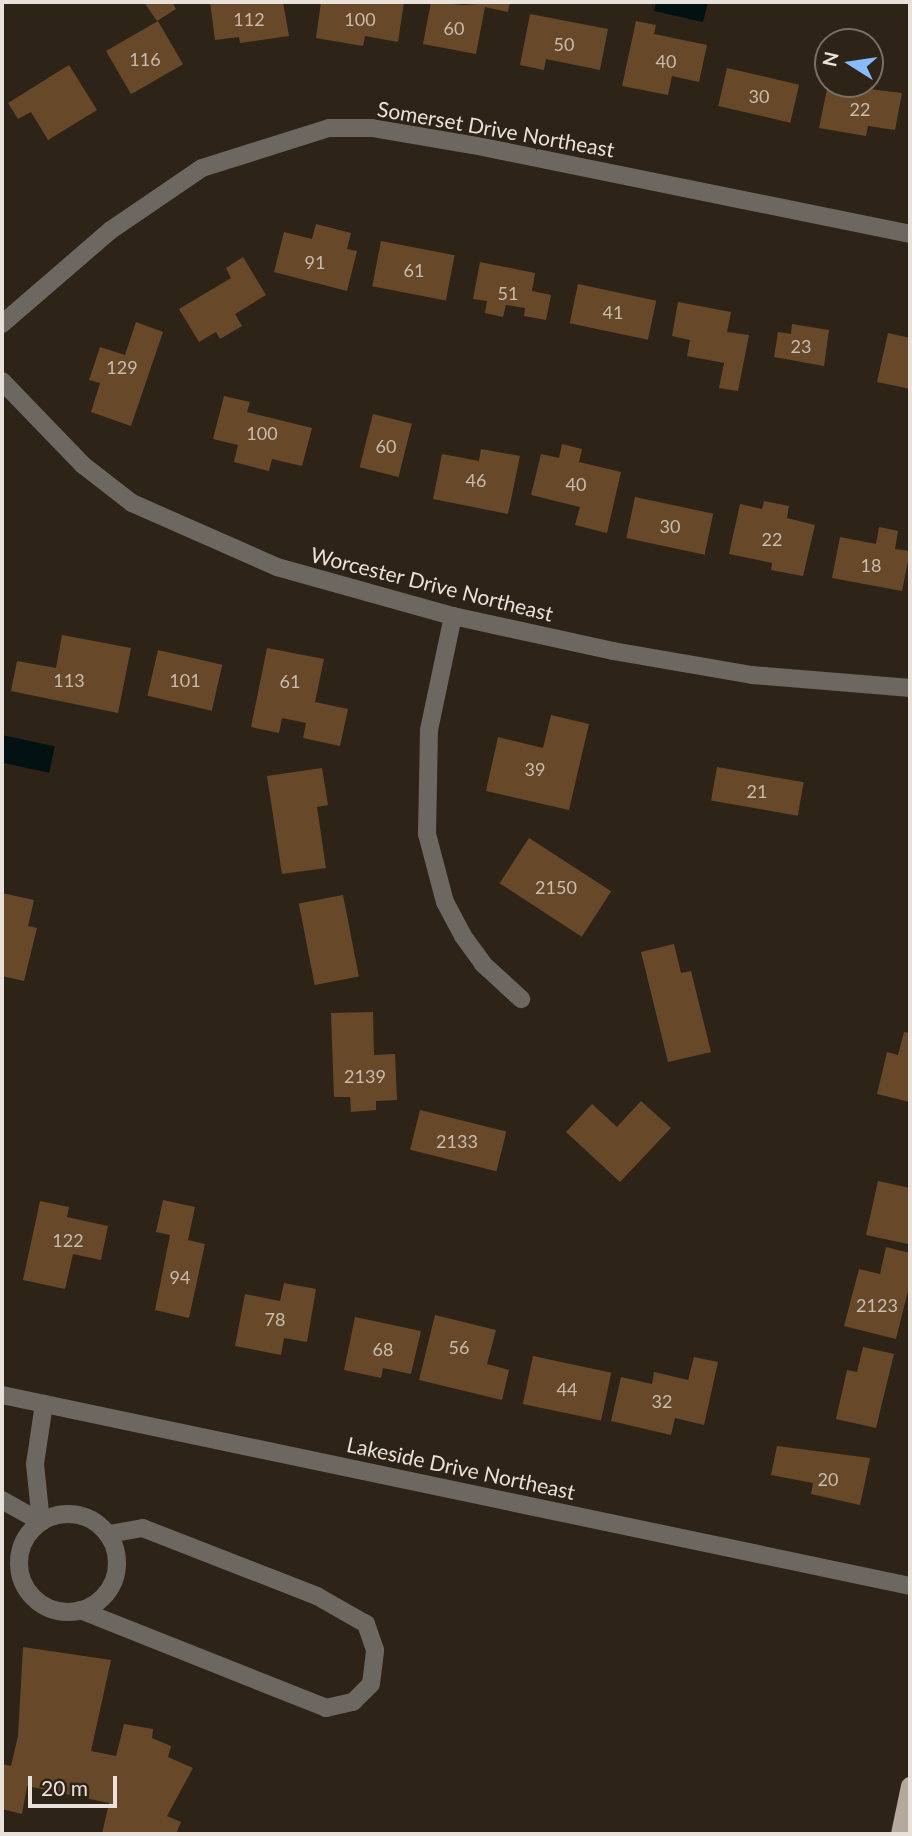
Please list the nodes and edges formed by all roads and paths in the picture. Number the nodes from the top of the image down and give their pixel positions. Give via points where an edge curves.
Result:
1 (910, 234) edge
2 (2, 324) edge
3 (2, 381) edge
4 (453, 616) junction
5 (910, 688) edge
6 (521, 999) dead end
7 (2, 1395) edge
8 (44, 1404) junction
9 (2, 1500) edge
10 (41, 1522) junction
11 (108, 1534) junction
12 (910, 1586) edge
13 (80, 1610) junction
14 (910, 1786) edge
15 (900, 1834) edge

1 - 2 street, Somerset Drive Northeast via 473,145 372,128 329,128 202,168 111,230
3 - 4 street, Worcester Drive Northeast via 83,465 132,503 276,567
4 - 5 street, Worcester Drive Northeast via 752,675
4 - 6 street via 429,730 425,801 429,845 445,902 463,936 483,964
7 - 8 street, Lakeside Drive Northeast
8 - 10 street via 35,1464
8 - 12 street, Lakeside Drive Northeast
9 - 10 street
10 - 11 street via 77,1515 97,1523
10 - 13 street via 30,1532 19,1560 27,1589 51,1608
11 - 13 street via 115,1548 115,1579 95,1604
11 - 13 street via 142,1528 317,1596 366,1624 375,1650 370,1684 353,1702 326,1708
14 - 15 main road

